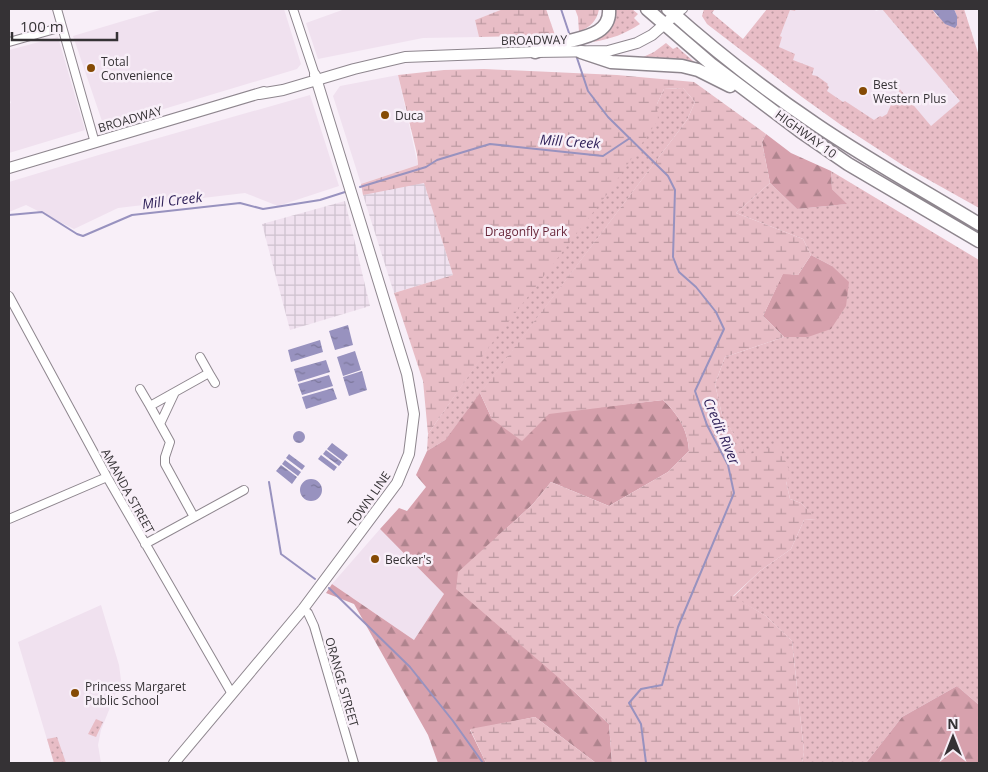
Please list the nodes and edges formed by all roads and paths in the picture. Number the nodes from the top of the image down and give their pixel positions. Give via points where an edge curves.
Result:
1 (56, 9) edge
2 (293, 9) edge
3 (609, 9) edge
4 (647, 9) edge
5 (676, 11) edge
6 (665, 25) junction
7 (62, 26) junction
8 (9, 42) edge
9 (573, 46) junction
10 (535, 52) joint
11 (316, 77) junction
12 (756, 97) junction
13 (95, 143) junction
14 (9, 168) edge
15 (979, 224) edge
16 (979, 241) edge
17 (9, 296) edge
18 (200, 357) dead end
19 (209, 373) junction
20 (215, 383) dead end
21 (140, 389) dead end
22 (174, 392) junction
23 (150, 406) junction
24 (160, 424) junction
25 (107, 477) junction
26 (244, 490) dead end
27 (194, 517) junction
28 (9, 519) edge
29 (145, 544) junction
30 (303, 609) junction
31 (232, 694) junction
32 (174, 763) edge
33 (354, 763) edge

1 - 7 street
2 - 11 street
3 - 9 highway via 607,21 599,31
4 - 6 highway, HIGHWAY 10
5 - 6 main road, BROADWAY
5 - 15 highway, HIGHWAY 10 via 738,68 811,121
6 - 9 main road, BROADWAY via 624,48 608,51
6 - 12 highway, HIGHWAY 10
7 - 8 street
7 - 13 street
9 - 10 highway
9 - 12 highway via 611,62 682,66 698,70
10 - 11 main road, BROADWAY via 405,57
11 - 13 main road, BROADWAY via 283,90 259,94
11 - 30 main road, TOWN LINE via 407,374 414,414 409,454 397,483
12 - 16 highway, HIGHWAY 10 via 848,164
13 - 14 main road, BROADWAY
17 - 25 street, AMANDA STREET
18 - 19 street
19 - 20 street
19 - 22 street
21 - 23 street
22 - 23 street
22 - 24 street
23 - 24 street
24 - 27 street via 170,442 165,464
25 - 28 street
25 - 29 street, AMANDA STREET
26 - 27 street
27 - 29 street
29 - 31 street, AMANDA STREET
30 - 31 main road, TOWN LINE
30 - 33 street, ORANGE STREET via 314,626
31 - 32 main road, TOWN LINE

